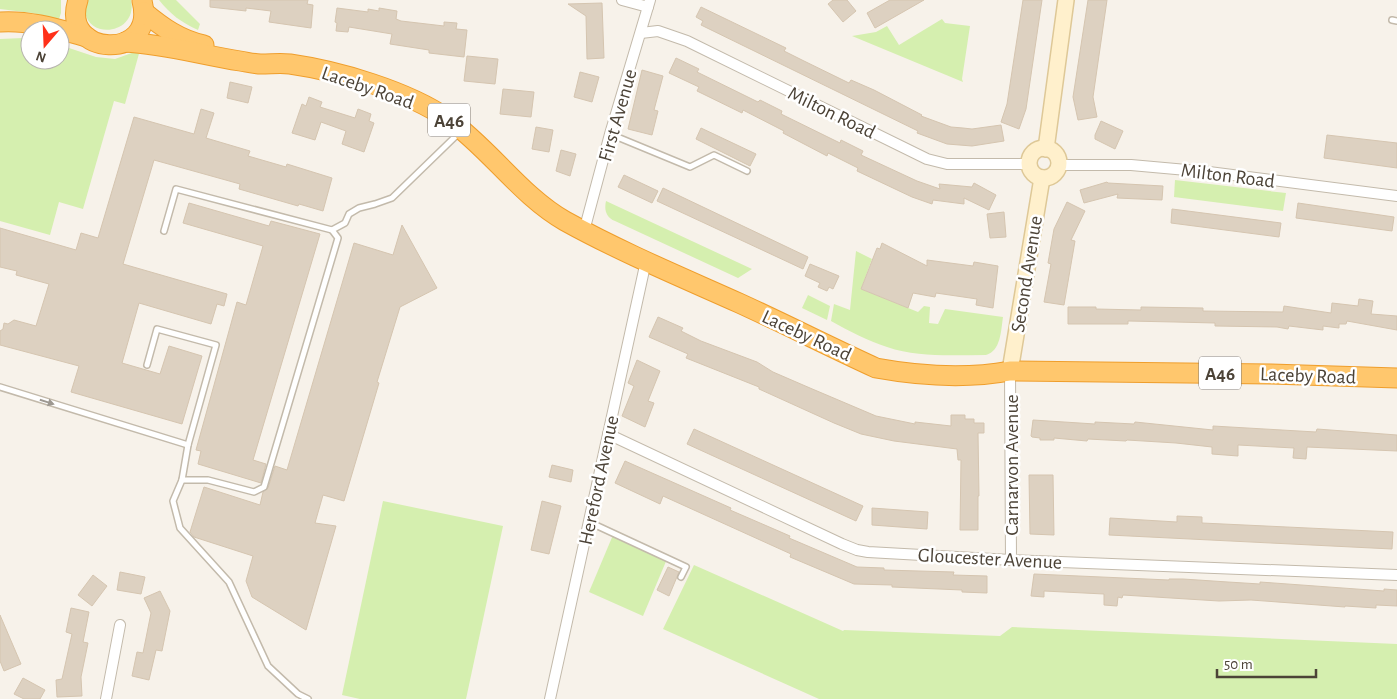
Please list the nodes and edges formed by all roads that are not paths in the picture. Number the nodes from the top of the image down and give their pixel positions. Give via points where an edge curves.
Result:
1 (78, 0) edge
2 (622, 0) edge
3 (1066, 0) edge
4 (649, 3) edge
5 (143, 6) edge
6 (0, 22) edge
7 (641, 33) junction
8 (87, 37) junction
9 (125, 42) junction
10 (283, 63) junction
11 (462, 129) junction
12 (610, 134) junction
13 (1046, 148) junction
14 (1029, 164) junction
15 (1059, 166) junction
16 (747, 171) dead end
17 (1042, 178) junction
18 (1397, 196) edge
19 (332, 230) junction
20 (164, 231) dead end
21 (584, 231) junction
22 (646, 261) junction
23 (147, 365) dead end
24 (1010, 371) junction
25 (1397, 378) edge
26 (0, 388) edge
27 (608, 434) junction
28 (188, 445) junction
29 (182, 480) junction
30 (589, 522) junction
31 (1011, 560) junction
32 (1397, 575) edge
33 (681, 577) dead end
34 (120, 625) dead end
35 (106, 699) edge
36 (308, 699) edge
37 (550, 699) edge

1 - 8 highway via 77,21
2 - 4 street
3 - 13 street
4 - 7 street, First Avenue
5 - 9 highway, A46 via 140,26
5 - 10 highway, Laceby Road / A46 via 172,34 195,43 256,53
6 - 8 highway, A46 via 40,24
7 - 12 street, First Avenue
7 - 14 street, Milton Road via 658,31 687,41 927,160 947,164
8 - 9 highway, A46 via 108,46
9 - 10 highway, Laceby Road / A46 via 155,44 260,64
10 - 11 highway, Laceby Road / A46 via 375,85 416,102
11 - 19 lane via 392,198 359,208 349,214 345,223
11 - 21 highway, Laceby Road / A46 via 534,199
12 - 16 lane via 690,167 714,155
12 - 21 street, First Avenue
13 - 14 street via 1037,150
13 - 15 street via 1058,158
14 - 17 street via 1033,174
15 - 17 street via 1053,175
15 - 18 street, Milton Road via 1131,165
17 - 24 street, Second Avenue
19 - 20 lane via 176,189
19 - 29 lane via 338,238 264,487 254,492 208,480
21 - 22 highway, Laceby Road / A46
22 - 24 highway, Laceby Road / A46 via 876,368 908,373 984,375
22 - 27 street, Hereford Avenue
23 - 28 lane via 157,329 216,345
24 - 25 highway, Laceby Road / A46
24 - 31 street, Carnarvon Avenue
26 -> 28 lane
27 - 30 street, Hereford Avenue
27 - 31 street, Gloucester Avenue via 856,550
28 - 29 lane
29 - 36 lane via 173,501 180,528 229,582 268,666 298,694
30 - 33 lane via 686,567
30 - 37 street, Hereford Avenue
31 - 32 street, Gloucester Avenue
34 - 35 street

